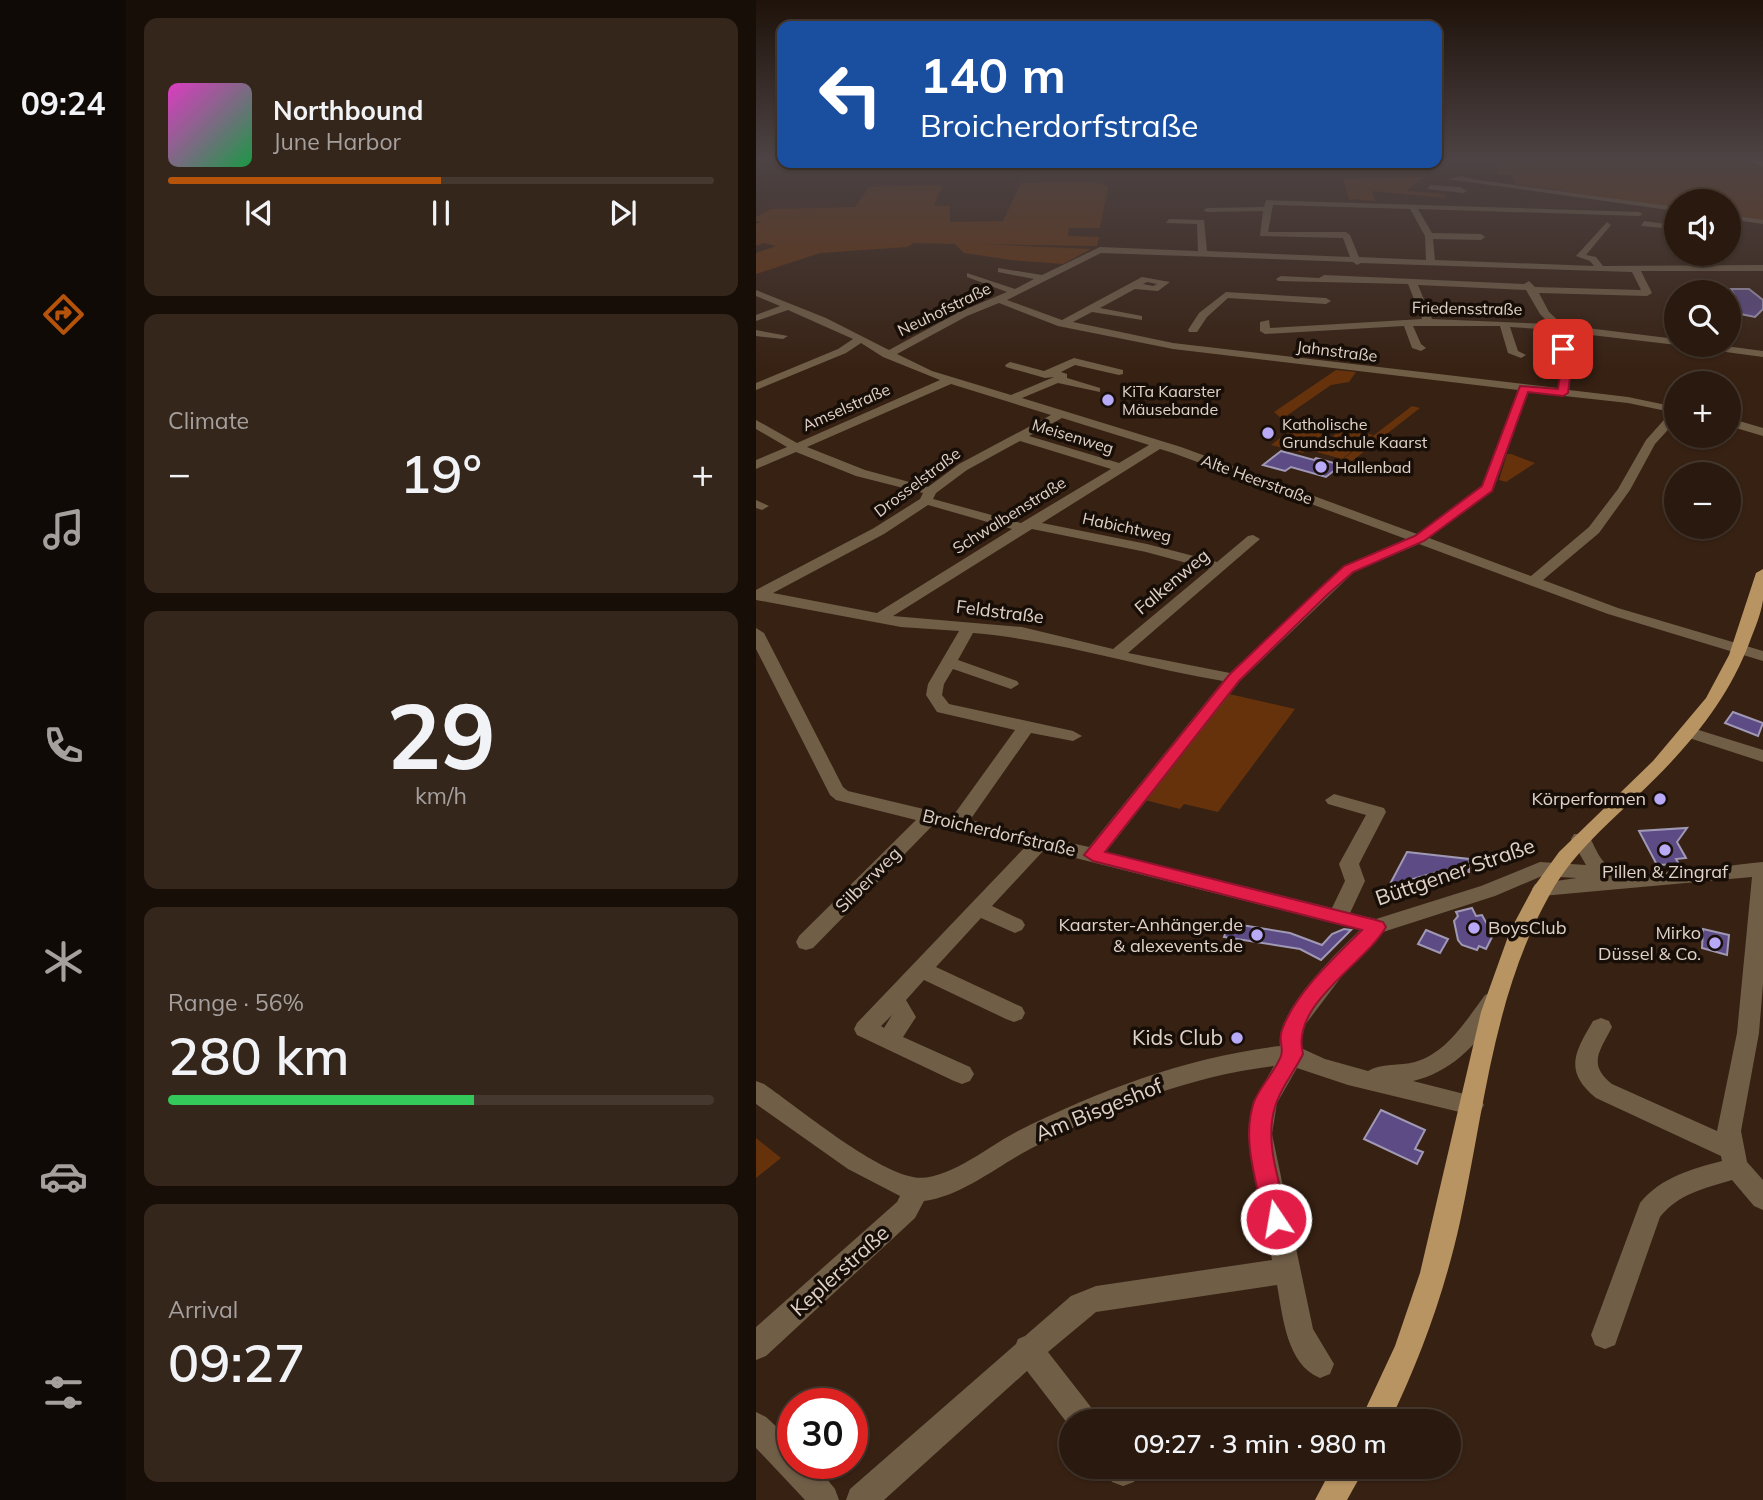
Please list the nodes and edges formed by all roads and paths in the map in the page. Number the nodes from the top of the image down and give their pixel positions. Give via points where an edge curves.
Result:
1 (1201, 230) edge
2 (1264, 230) edge
3 (1426, 230) edge
4 (1605, 230) edge
5 (1429, 236) junction
6 (1481, 237) dead end
7 (1203, 255) junction
8 (1330, 261) junction
9 (1357, 262) junction
10 (1431, 264) junction
11 (1524, 267) junction
12 (1763, 268) edge
13 (1601, 269) junction
14 (1001, 270) dead end
15 (1635, 270) junction
16 (970, 275) dead end
17 (1044, 278) junction
18 (1281, 279) dead end
19 (1324, 279) junction
20 (1413, 284) junction
21 (1135, 286) dead end
22 (1531, 289) junction
23 (1015, 292) junction
24 (756, 293) edge
25 (999, 300) junction
26 (1326, 301) junction
27 (789, 306) junction
28 (1090, 309) junction
29 (1334, 310) dead end
30 (756, 318) edge
31 (1138, 318) dead end
32 (1343, 318) dead end
33 (1265, 321) dead end
34 (1427, 322) junction
35 (1407, 323) junction
36 (1062, 324) junction
37 (1504, 324) junction
38 (1355, 325) junction
39 (1559, 327) junction
40 (1193, 330) dead end
41 (756, 333) edge
42 (783, 336) dead end
43 (859, 340) junction
44 (1664, 340) edge
45 (1421, 348) dead end
46 (1741, 351) edge
47 (1763, 354) edge
48 (887, 355) junction
49 (1521, 355) dead end
50 (1010, 365) dead end
51 (1119, 372) dead end
52 (1050, 377) junction
53 (950, 380) junction
54 (756, 387) edge
55 (1524, 388) junction
56 (1096, 390) dead end
57 (1563, 393) junction
58 (1011, 399) junction
59 (1664, 410) edge
60 (1060, 414) junction
61 (756, 424) edge
62 (1664, 426) edge
63 (1741, 426) edge
64 (1763, 432) edge
65 (1017, 436) junction
66 (1158, 444) junction
67 (793, 448) junction
68 (756, 464) edge
69 (1119, 467) junction
70 (928, 496) junction
71 (1024, 526) junction
72 (1253, 539) dead end
73 (1419, 539) junction
74 (1219, 567) junction
75 (1763, 573) edge
76 (1532, 581) junction
77 (757, 596) edge
78 (879, 618) junction
79 (968, 626) junction
80 (756, 633) edge
81 (1741, 650) junction
82 (1116, 655) junction
83 (1763, 656) edge
84 (948, 662) junction
85 (1234, 678) junction
86 (1011, 684) dead end
87 (1026, 727) junction
88 (1689, 732) junction
89 (1073, 736) dead end
90 (1763, 756) edge
91 (1334, 800) dead end
92 (930, 817) junction
93 (958, 823) junction
94 (1581, 839) junction
95 (1040, 843) junction
96 (1093, 855) junction
97 (1557, 869) junction
98 (1762, 869) edge
99 (1608, 876) junction
100 (1634, 878) junction
101 (1542, 889) junction
102 (977, 908) junction
103 (1338, 917) junction
104 (1015, 925) dead end
105 (1376, 927) junction
106 (806, 942) dead end
107 (920, 969) junction
108 (1495, 998) junction
109 (1014, 1013) dead end
110 (1601, 1027) dead end
111 (1293, 1054) junction
112 (962, 1074) dead end
113 (1357, 1077) junction
114 (756, 1091) edge
115 (1472, 1105) junction
116 (1734, 1158) junction
117 (916, 1189) junction
118 (1763, 1198) edge
119 (1287, 1271) junction
120 (1605, 1335) dead end
121 (756, 1346) edge
122 (1028, 1349) junction
123 (1320, 1364) dead end
124 (1075, 1409) edge
125 (1380, 1409) edge
126 (756, 1427) edge
127 (1343, 1479) edge
128 (824, 1500) edge
129 (862, 1500) edge
130 (1331, 1500) edge

1 - 7 street
2 - 9 street via 1263,234 1347,235
3 - 5 street
4 - 13 street via 1580,256 1592,258
5 - 6 street
5 - 10 street
7 - 8 street
7 - 17 street, Neuhofstraße via 1100,250
8 - 9 street
8 - 19 street
9 - 10 street
10 - 11 street
11 - 13 street
11 - 22 street
12 - 15 street
13 - 15 street
14 - 17 street, Neuhofstraße
15 - 22 street via 1647,293
16 - 23 street, Neuhofstraße
17 - 23 street, Neuhofstraße
18 - 19 street
19 - 20 street
19 - 26 street
20 - 22 street
20 - 34 street
21 - 28 street
22 - 39 street via 1545,314
23 - 25 street, Neuhofstraße
24 - 27 street, Alte Heerstraße
25 - 36 street, Jahnstraße
25 - 48 street, Neuhofstraße
26 - 29 street
26 - 40 street via 1224,295
27 - 30 street
27 - 43 street, Alte Heerstraße
28 - 31 street
28 - 36 street
32 - 38 street
33 - 38 street, Friedensstraße via 1265,331
34 - 35 street, Friedensstraße
34 - 37 street, Friedensstraße
35 - 38 street, Friedensstraße
35 - 45 street
36 - 55 street, Jahnstraße via 1208,351
37 - 39 street, Friedensstraße
37 - 49 street via 1513,353
39 - 44 street, Friedensstraße
39 - 57 street via 1566,370
41 - 42 street
43 - 48 street, Alte Heerstraße
43 - 54 street
46 - 47 street
48 - 53 street, Alte Heerstraße
50 - 52 street
51 - 52 street via 1074,361
52 - 56 street
52 - 58 street
53 - 58 street, Alte Heerstraße
53 - 67 street, Amselstraße
55 - 57 street, Jahnstraße
55 - 73 street via 1491,483
57 - 59 street, Jahnstraße
58 - 60 street, Alte Heerstraße
60 - 65 street, Drosselstraße
60 - 66 street, Alte Heerstraße
61 - 67 street, Habichtweg
62 - 76 street via 1594,530
63 - 64 street
65 - 69 street, Meisenweg
65 - 70 street, Drosselstraße via 963,467
66 - 69 street, Schwalbenstraße
66 - 73 street, Alte Heerstraße
67 - 68 street, Amselstraße
67 - 70 street, Habichtweg
69 - 71 street, Schwalbenstraße
70 - 71 street, Habichtweg
70 - 77 street, Drosselstraße via 878,531
71 - 74 street, Habichtweg via 1147,548
71 - 78 street, Schwalbenstraße
72 - 74 street, Falkenweg
73 - 76 street, Alte Heerstraße
73 - 85 street via 1349,569
74 - 82 street, Falkenweg
75 - 81 main road
76 - 81 street, Alte Heerstraße
77 - 78 street, Feldstraße
78 - 79 street, Feldstraße
79 - 82 street, Feldstraße via 1048,637
79 - 84 street
80 - 92 street, Broicherdorfstraße via 839,794
81 - 83 street, Alte Heerstraße
81 - 88 main road via 1727,680
82 - 85 street, Feldstraße
84 - 86 street
84 - 87 street via 934,692 943,708
85 - 96 street
87 - 89 street
87 - 93 street
88 - 90 street
88 - 94 main road
91 - 103 street via 1377,813 1349,864 1355,881
92 - 93 street, Broicherdorfstraße
92 - 106 street, Silberweg
93 - 95 street, Broicherdorfstraße
94 - 97 main road
94 - 99 street via 1588,856
95 - 96 street, Broicherdorfstraße
95 - 102 street
96 - 103 street, Broicherdorfstraße
97 - 99 street
97 - 101 main road, Büttgener Straße
97 - 105 street, Büttgener Straße via 1540,869
98 - 100 street
98 - 116 street via 1748,1033 1731,1114
99 - 100 street
100 - 101 street
101 - 108 main road, Büttgener Straße
102 - 104 street
102 - 107 street
103 - 105 street, Broicherdorfstraße
105 - 111 street, Büttgener Straße via 1300,1013 1291,1031
107 - 109 street
107 - 112 street via 893,998 905,1017 888,1040
108 - 113 street, Büttgener Straße via 1454,1052 1439,1063 1410,1073
108 - 115 main road, Büttgener Straße
110 - 116 street via 1584,1058 1593,1082
111 - 113 street via 1304,1063
111 - 117 street, Am Bisgeshof via 1225,1064 1144,1090 1054,1125 943,1185
111 - 119 street, Büttgener Straße via 1265,1102 1260,1134
113 - 115 street
114 - 117 street via 883,1177
115 - 125 main road, Büttgener Straße via 1430,1287
116 - 118 street
116 - 120 street via 1656,1200
117 - 121 street, Keplerstraße via 906,1210
119 - 122 street via 1096,1299 1067,1315
119 - 123 street, Büttgener Straße via 1300,1335
122 - 124 street
122 - 129 street
126 - 128 street
127 - 130 main road

